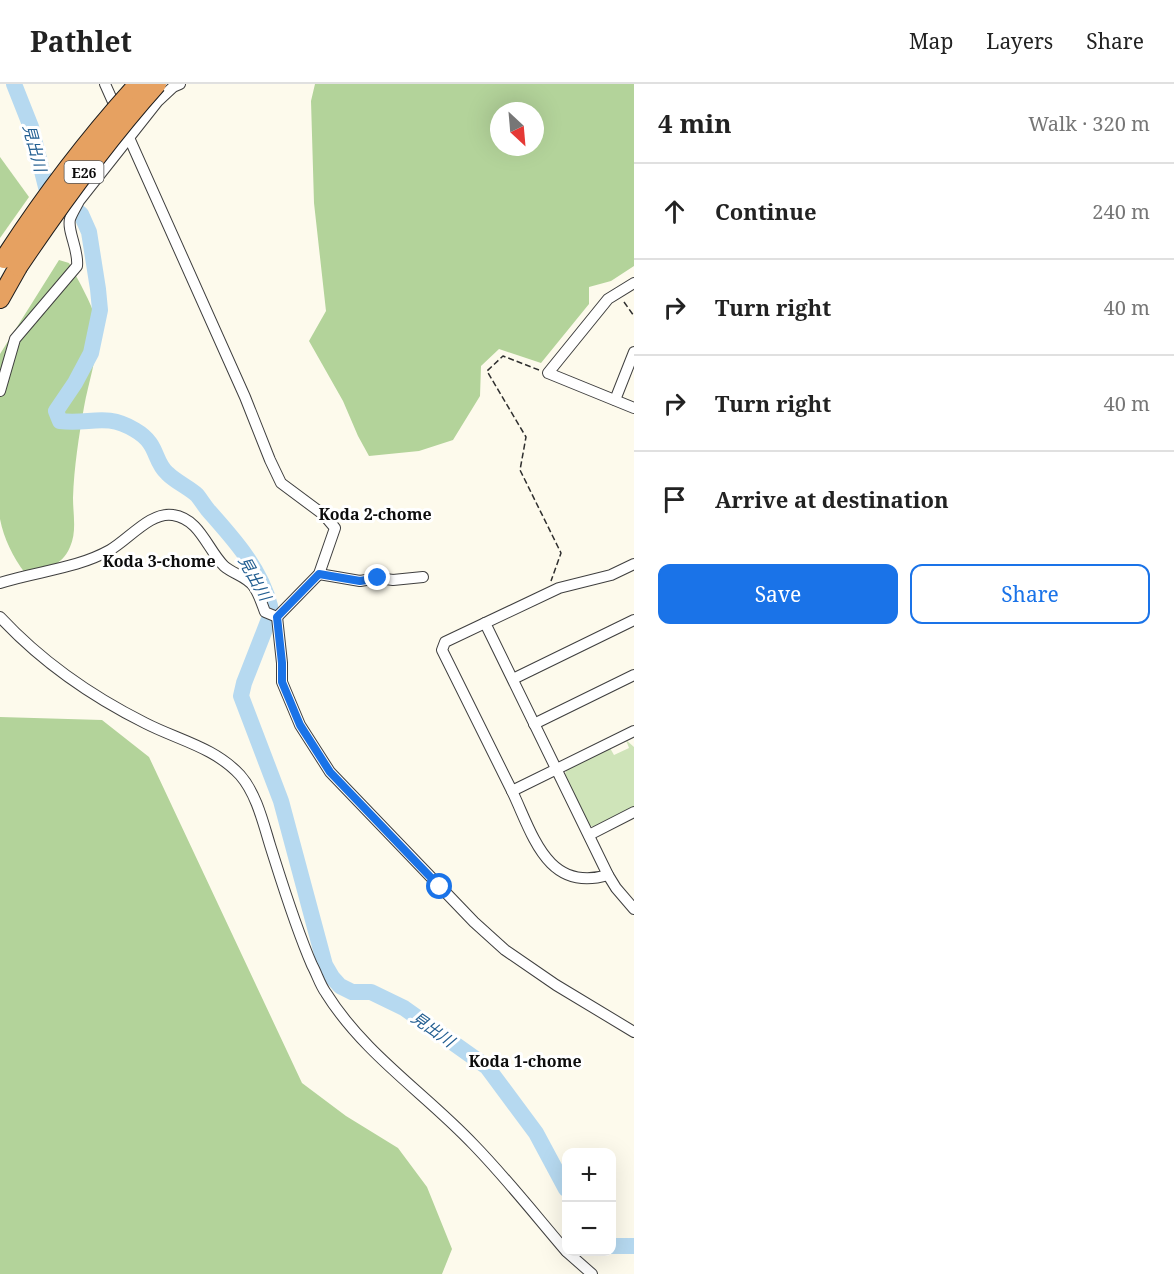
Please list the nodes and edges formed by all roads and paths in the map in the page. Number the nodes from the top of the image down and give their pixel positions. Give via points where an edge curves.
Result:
1 (105, 84) edge
2 (138, 84) edge
3 (158, 84) edge
4 (180, 84) edge
5 (130, 136) junction
6 (7, 264) edge
7 (634, 283) edge
8 (618, 293) junction
9 (0, 298) edge
10 (634, 316) edge
11 (634, 352) edge
12 (548, 373) junction
13 (0, 391) edge
14 (615, 400) junction
15 (634, 408) edge
16 (634, 564) edge
17 (319, 574) junction
18 (423, 577) dead end
19 (0, 583) edge
20 (547, 593) junction
21 (0, 617) edge
22 (277, 617) junction
23 (634, 620) edge
24 (485, 623) junction
25 (634, 675) edge
26 (513, 679) junction
27 (534, 724) junction
28 (634, 731) edge
29 (556, 769) junction
30 (512, 791) junction
31 (634, 812) edge
32 (588, 835) junction
33 (608, 875) junction
34 (634, 909) edge
35 (634, 1032) edge
36 (562, 1245) edge
37 (572, 1256) edge
38 (592, 1274) edge

1 - 5 street
2 - 6 highway, E26, bridge via 69,165 31,218
3 - 6 highway, E26, bridge
4 - 5 street via 158,101
5 - 13 street via 79,201 70,219 77,266 15,339
5 - 17 street via 277,475 288,490 324,514 335,528
6 - 9 highway, E26
7 - 8 street
8 - 10 path
8 - 12 street via 608,299
11 - 14 street
12 - 14 street
12 - 20 path via 503,356 488,371 526,437 520,470 561,553
14 - 15 street
16 - 20 street via 611,575
17 - 18 street via 360,581
17 - 22 street
19 - 22 street via 83,563 112,549 155,518 172,515 188,521 206,538 224,565 253,585 265,612
20 - 24 street
21 - 36 street via 21,640 106,703 200,746 241,776 254,799 301,940 324,991 383,1061 474,1145
22 - 35 street via 282,682 300,725 330,772 504,950
23 - 26 street
24 - 26 street
24 - 30 street via 445,642 442,650
25 - 27 street
26 - 27 street
27 - 29 street
28 - 29 street
29 - 30 street
29 - 32 street
30 - 33 street via 546,861 573,879
31 - 32 street
32 - 33 street
33 - 34 street
37 - 38 street

